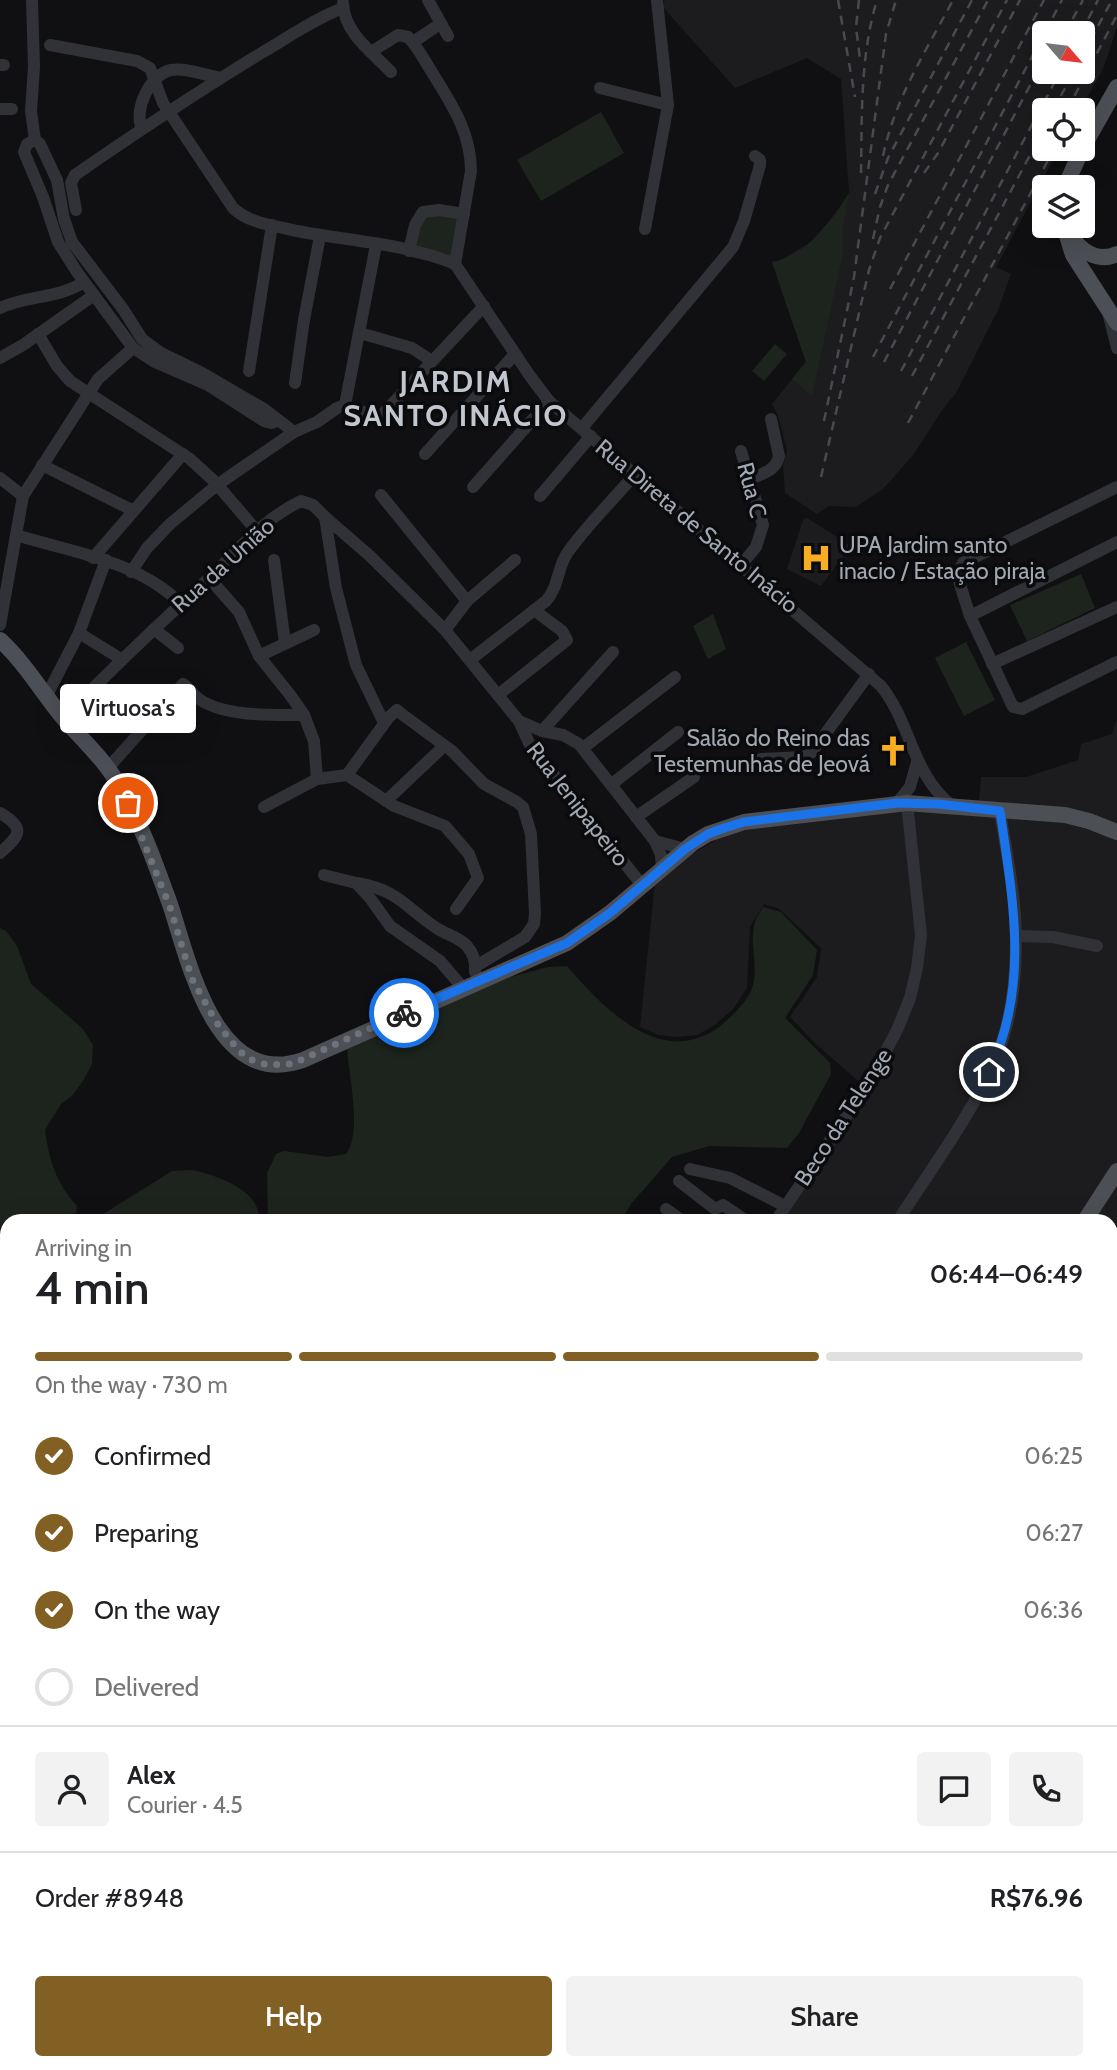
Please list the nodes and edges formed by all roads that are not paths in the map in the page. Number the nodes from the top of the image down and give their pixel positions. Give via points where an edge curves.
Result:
1 (32, 0) edge
2 (428, 0) edge
3 (657, 1) edge
4 (343, 4) edge
5 (440, 24) junction
6 (448, 36) dead end
7 (413, 42) junction
8 (50, 45) dead end
9 (371, 52) junction
10 (391, 72) dead end
11 (221, 79) junction
12 (156, 80) junction
13 (1117, 87) edge
14 (600, 88) dead end
15 (668, 105) junction
16 (169, 112) junction
17 (1095, 126) edge
18 (142, 129) junction
19 (35, 140) junction
20 (755, 156) dead end
21 (76, 210) dead end
22 (464, 214) junction
23 (272, 225) junction
24 (645, 229) dead end
25 (320, 236) junction
26 (1068, 238) edge
27 (1072, 238) edge
28 (376, 245) junction
29 (409, 251) junction
30 (1117, 254) edge
31 (455, 264) junction
32 (84, 282) junction
33 (94, 295) junction
34 (484, 306) junction
35 (1107, 308) junction
36 (0, 309) edge
37 (1117, 323) edge
38 (360, 333) junction
39 (38, 334) junction
40 (132, 348) junction
41 (1117, 348) edge
42 (515, 354) junction
43 (0, 358) edge
44 (432, 361) junction
45 (249, 371) dead end
46 (295, 383) dead end
47 (87, 394) junction
48 (550, 401) junction
49 (345, 405) junction
50 (771, 419) dead end
51 (278, 421) junction
52 (294, 432) junction
53 (586, 432) junction
54 (741, 451) dead end
55 (183, 454) junction
56 (425, 454) dead end
57 (42, 465) junction
58 (636, 473) junction
59 (0, 478) edge
60 (750, 479) junction
61 (218, 485) junction
62 (474, 487) dead end
63 (1117, 487) edge
64 (381, 495) dead end
65 (23, 496) junction
66 (540, 496) dead end
67 (132, 510) junction
68 (325, 517) junction
69 (256, 530) junction
70 (16, 535) junction
71 (1117, 542) edge
72 (99, 559) junction
73 (274, 560) dead end
74 (516, 560) dead end
75 (742, 564) junction
76 (131, 572) junction
77 (209, 578) junction
78 (467, 601) junction
79 (180, 603) junction
80 (1117, 607) edge
81 (534, 610) junction
82 (970, 616) junction
83 (0, 625) edge
84 (154, 629) junction
85 (314, 630) dead end
86 (445, 630) junction
87 (79, 633) junction
88 (0, 640) edge
89 (285, 643) junction
90 (178, 648) dead end
91 (614, 652) dead end
92 (259, 656) junction
93 (121, 659) junction
94 (470, 660) junction
95 (1117, 662) edge
96 (992, 664) junction
97 (869, 674) junction
98 (675, 677) dead end
99 (498, 695) junction
100 (46, 697) junction
101 (304, 715) junction
102 (64, 718) junction
103 (519, 721) junction
104 (384, 723) junction
105 (542, 731) junction
106 (678, 732) dead end
107 (444, 746) junction
108 (583, 748) junction
109 (761, 759) dead end
110 (917, 762) junction
111 (108, 768) junction
112 (347, 775) junction
113 (694, 777) dead end
114 (317, 779) junction
115 (611, 784) junction
116 (386, 802) junction
117 (902, 803) junction
118 (951, 805) junction
119 (264, 807) dead end
120 (1000, 811) junction
121 (0, 813) edge
122 (636, 817) junction
123 (1117, 832) edge
124 (655, 841) junction
125 (685, 849) junction
126 (0, 853) edge
127 (662, 869) junction
128 (324, 875) dead end
129 (356, 883) junction
130 (642, 885) junction
131 (456, 909) dead end
132 (1016, 936) junction
133 (1097, 946) dead end
134 (476, 966) junction
135 (469, 985) junction
136 (690, 1170) dead end
137 (1117, 1171) edge
138 (679, 1181) dead end
139 (785, 1206) junction
140 (666, 1209) dead end
141 (673, 1214) edge
142 (736, 1214) edge
143 (780, 1214) edge
144 (902, 1214) edge
145 (1089, 1214) edge

1 - 19 street
2 - 5 street
3 - 15 street
4 - 9 street via 356,38
4 - 11 street
5 - 6 street
5 - 7 street
7 - 9 street via 398,35
7 - 22 street via 465,131 471,171
8 - 12 street via 137,61 150,68
9 - 10 street
11 - 12 street via 172,70
11 - 16 street
12 - 16 street
12 - 18 street via 141,101 138,122
13 - 17 main road
14 - 15 street
15 - 24 street
16 - 18 street
16 - 23 street via 233,208 246,218
18 - 21 street via 73,177
19 - 32 street via 24,152 54,235
19 - 51 street via 57,180 72,242 142,339
20 - 53 street via 760,165 733,247
22 - 29 street via 439,209 423,212
22 - 31 street
23 - 25 street
23 - 45 street
25 - 28 street
25 - 46 street
26 - 35 main road via 1073,255
27 - 30 main road via 1091,255
28 - 29 street
28 - 38 street
29 - 31 street
31 - 34 street, Rua Direta de Santo Inácio
32 - 33 street
32 - 36 street via 63,293
33 - 39 street
33 - 40 street
34 - 42 street, Rua Direta de Santo Inácio
34 - 44 street
35 - 37 main road
35 - 41 street
38 - 44 street via 412,348
38 - 49 street
39 - 43 street
39 - 47 street via 63,373
40 - 47 street
40 - 51 street via 208,385 264,421
42 - 48 street, Rua Direta de Santo Inácio
42 - 56 street
44 - 49 street via 377,419
47 - 55 street
47 - 57 street
48 - 53 street, Rua Direta de Santo Inácio
48 - 62 street
49 - 52 street
50 - 60 street via 778,462
51 - 52 street
52 - 61 street
53 - 58 street, Rua Direta de Santo Inácio
53 - 66 street
54 - 60 street, Rua C
55 - 61 street
55 - 67 street
57 - 65 street
57 - 67 street
58 - 75 street, Rua Direta de Santo Inácio
58 - 81 street via 572,547 551,595
59 - 65 street
60 - 75 street, Rua C via 762,533
61 - 69 street
61 - 76 street via 162,532
63 - 82 street via 962,563 957,575
64 - 78 street
65 - 70 street
67 - 72 street
68 - 69 street, Rua da União via 301,501
68 - 86 street, Rua Jenipapeiro
68 - 104 street via 335,588 353,655
69 - 77 street, Rua da União
70 - 72 street
70 - 83 street
71 - 82 street
72 - 76 street
72 - 87 street
73 - 89 street
74 - 78 street
75 - 97 street, Rua Direta de Santo Inácio
76 - 79 street via 157,583
77 - 79 street, Rua da União
77 - 92 street via 239,612
78 - 86 street
79 - 84 street, Rua da União
80 - 96 street
81 - 94 street
81 - 99 street via 566,634 567,640
82 - 96 street
84 - 90 street
84 - 93 street, Rua da União
85 - 89 street
86 - 94 street, Rua Jenipapeiro
87 - 93 street
87 - 100 street
88 - 100 main road
89 - 92 street
91 - 105 street
92 - 101 street
93 - 102 street, Rua da União
94 - 99 street, Rua Jenipapeiro
95 - 96 street via 1018,710 1008,700
97 - 109 street via 812,752 805,757
97 - 110 street, Rua Direta de Santo Inácio via 898,710
98 - 108 street
99 - 103 street, Rua Jenipapeiro
100 - 102 main road
101 - 111 street via 266,715 208,704 182,684
101 - 114 street via 314,741
102 - 111 main road
103 - 105 street
103 - 130 street, Rua Jenipapeiro via 530,745
104 - 107 street via 397,710
104 - 112 street
105 - 108 street via 562,735
106 - 115 street
107 - 116 street
107 - 134 street via 484,784 523,807 531,834 534,924 525,937
108 - 115 street
110 - 117 street
110 - 118 street, Rua Direta de Santo Inácio
111 - 135 main road via 160,880 192,979 226,1035 252,1060 274,1066 292,1064
112 - 114 street
112 - 116 street
113 - 122 street
114 - 119 street
115 - 122 street
116 - 131 street via 441,823 464,846 478,878
117 - 118 main road
117 - 125 main road via 744,822 708,834
117 - 139 street, Beco da Telenge via 921,935 910,998 872,1078
118 - 120 main road
120 - 123 main road via 1065,816
120 - 132 street
121 - 126 street via 19,833
122 - 124 street
124 - 125 street
124 - 127 street
125 - 127 main road
127 - 130 main road
128 - 129 street
129 - 134 street via 396,896 463,943
129 - 135 street via 390,926
130 - 135 main road via 567,943
132 - 133 street via 1053,937
132 - 144 street via 1010,1010 996,1057 961,1124
134 - 135 street
136 - 139 street via 730,1178
137 - 145 main road
138 - 142 street via 715,1209 723,1205
139 - 143 street, Beco da Telenge
140 - 141 street

